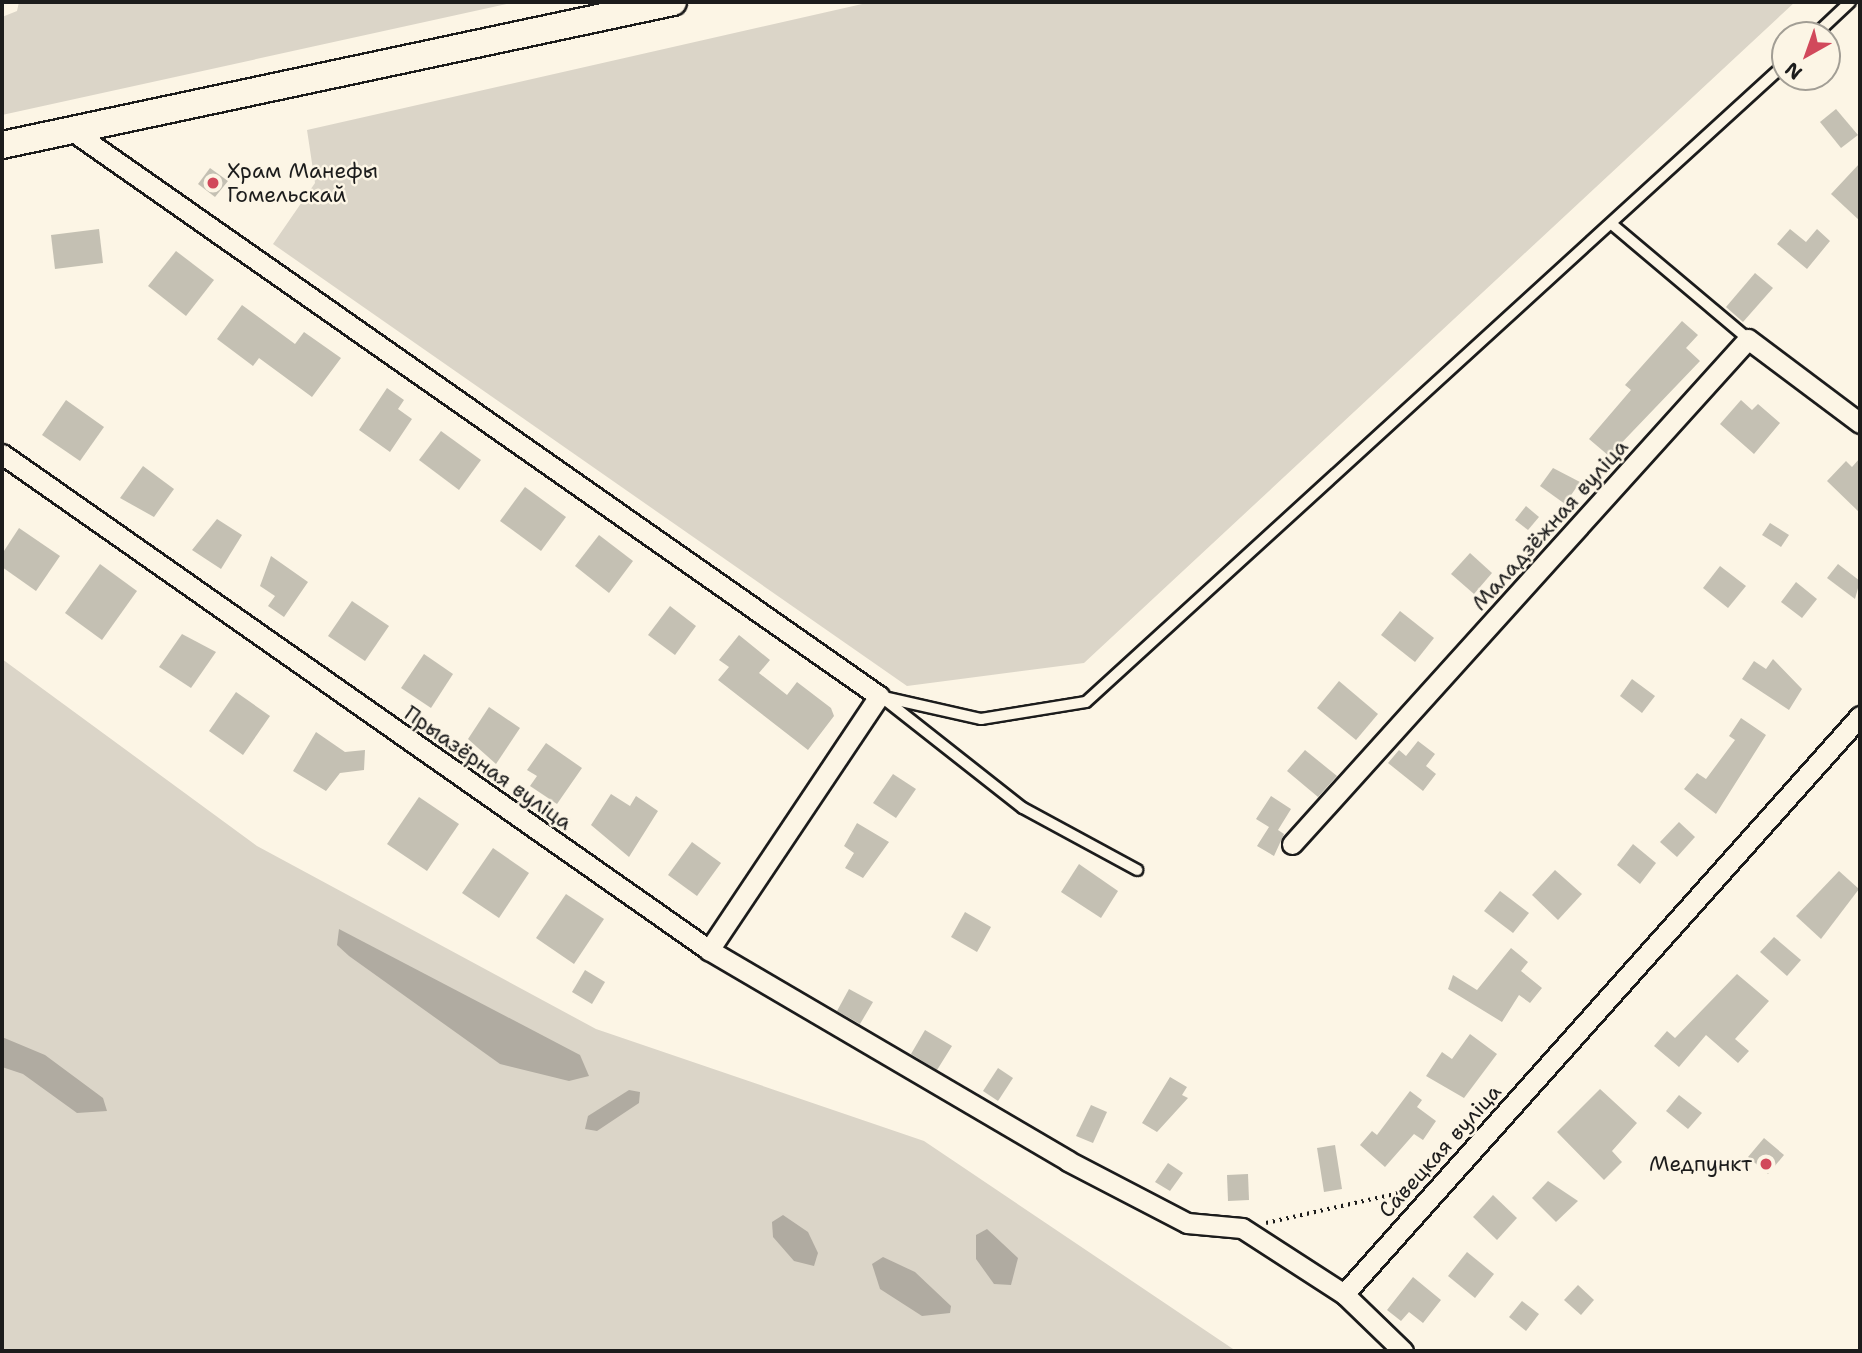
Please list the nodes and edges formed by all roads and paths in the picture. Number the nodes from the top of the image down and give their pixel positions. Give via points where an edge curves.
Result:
1 (673, 2) edge
2 (1850, 2) edge
3 (1830, 21) edge
4 (1771, 77) edge
5 (74, 132) junction
6 (2, 145) edge
7 (1614, 226) junction
8 (1748, 340) junction
9 (1860, 423) edge
10 (2, 454) edge
11 (880, 696) junction
12 (1860, 716) edge
13 (1293, 844) dead end
14 (1137, 870) dead end
15 (709, 950) junction
16 (1442, 1184) junction
17 (1241, 1228) junction
18 (1344, 1294) junction
19 (1403, 1351) edge

1 - 5 street
2 - 3 lane
4 - 7 lane
5 - 6 street
5 - 11 street
7 - 8 lane
7 - 11 lane via 1086,702 981,719
8 - 9 street
8 - 13 street, Маладзёжная вуліца
10 - 15 street, Прыазёрная вуліца
11 - 14 lane via 1023,807
11 - 15 street
12 - 16 street, Савецкая вуліца
15 - 17 street, Прыазёрная вуліца via 962,1099 1187,1223
16 - 17 path
16 - 18 street, Савецкая вуліца
17 - 18 street
18 - 19 street

